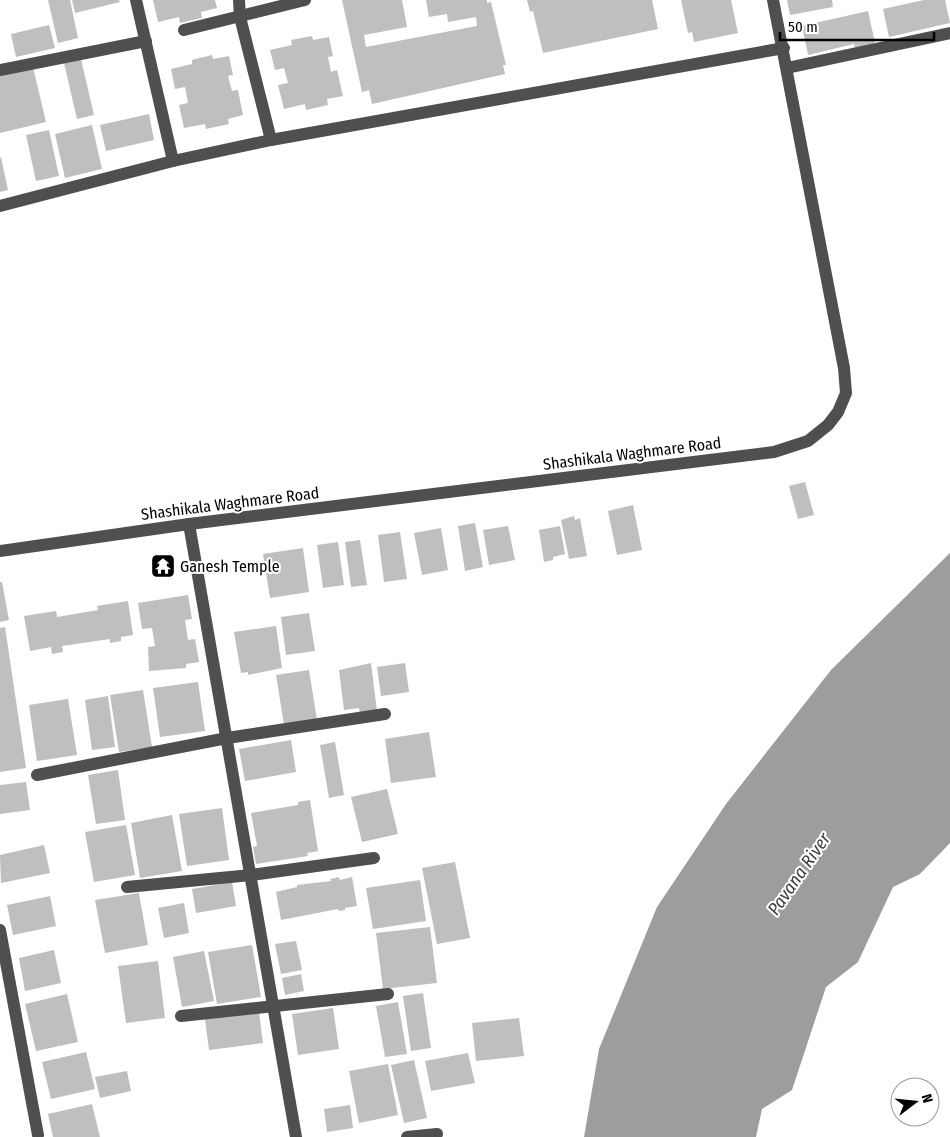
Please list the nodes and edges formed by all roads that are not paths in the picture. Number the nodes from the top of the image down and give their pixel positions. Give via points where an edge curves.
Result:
1 (136, 0) edge
2 (239, 0) edge
3 (305, 0) edge
4 (773, 0) edge
5 (240, 17) junction
6 (184, 30) dead end
7 (950, 33) edge
8 (146, 41) junction
9 (784, 48) junction
10 (788, 68) junction
11 (0, 70) edge
12 (271, 140) junction
13 (173, 161) junction
14 (0, 206) edge
15 (190, 524) junction
16 (0, 551) edge
17 (385, 714) dead end
18 (227, 738) junction
19 (37, 775) dead end
20 (374, 858) dead end
21 (251, 875) junction
22 (127, 887) dead end
23 (0, 930) edge
24 (388, 994) dead end
25 (273, 1006) junction
26 (181, 1016) dead end
27 (437, 1134) dead end
28 (38, 1135) dead end
29 (296, 1137) edge
30 (407, 1137) edge

1 - 8 street
2 - 5 street
3 - 5 street
4 - 9 street, Shashikala Waghmare Road
5 - 6 street
5 - 12 street
7 - 10 street
8 - 11 street
8 - 13 street
9 - 10 street, Shashikala Waghmare Road
9 - 12 street
10 - 15 street, Shashikala Waghmare Road via 844,368 846,393 828,426 808,441 774,452
12 - 13 street
13 - 14 street
15 - 16 street, Shashikala Waghmare Road
15 - 18 street
17 - 18 street
18 - 19 street
18 - 21 street
20 - 21 street
21 - 22 street
21 - 25 street
23 - 28 street
24 - 25 street
25 - 26 street
25 - 29 street
27 - 30 street

